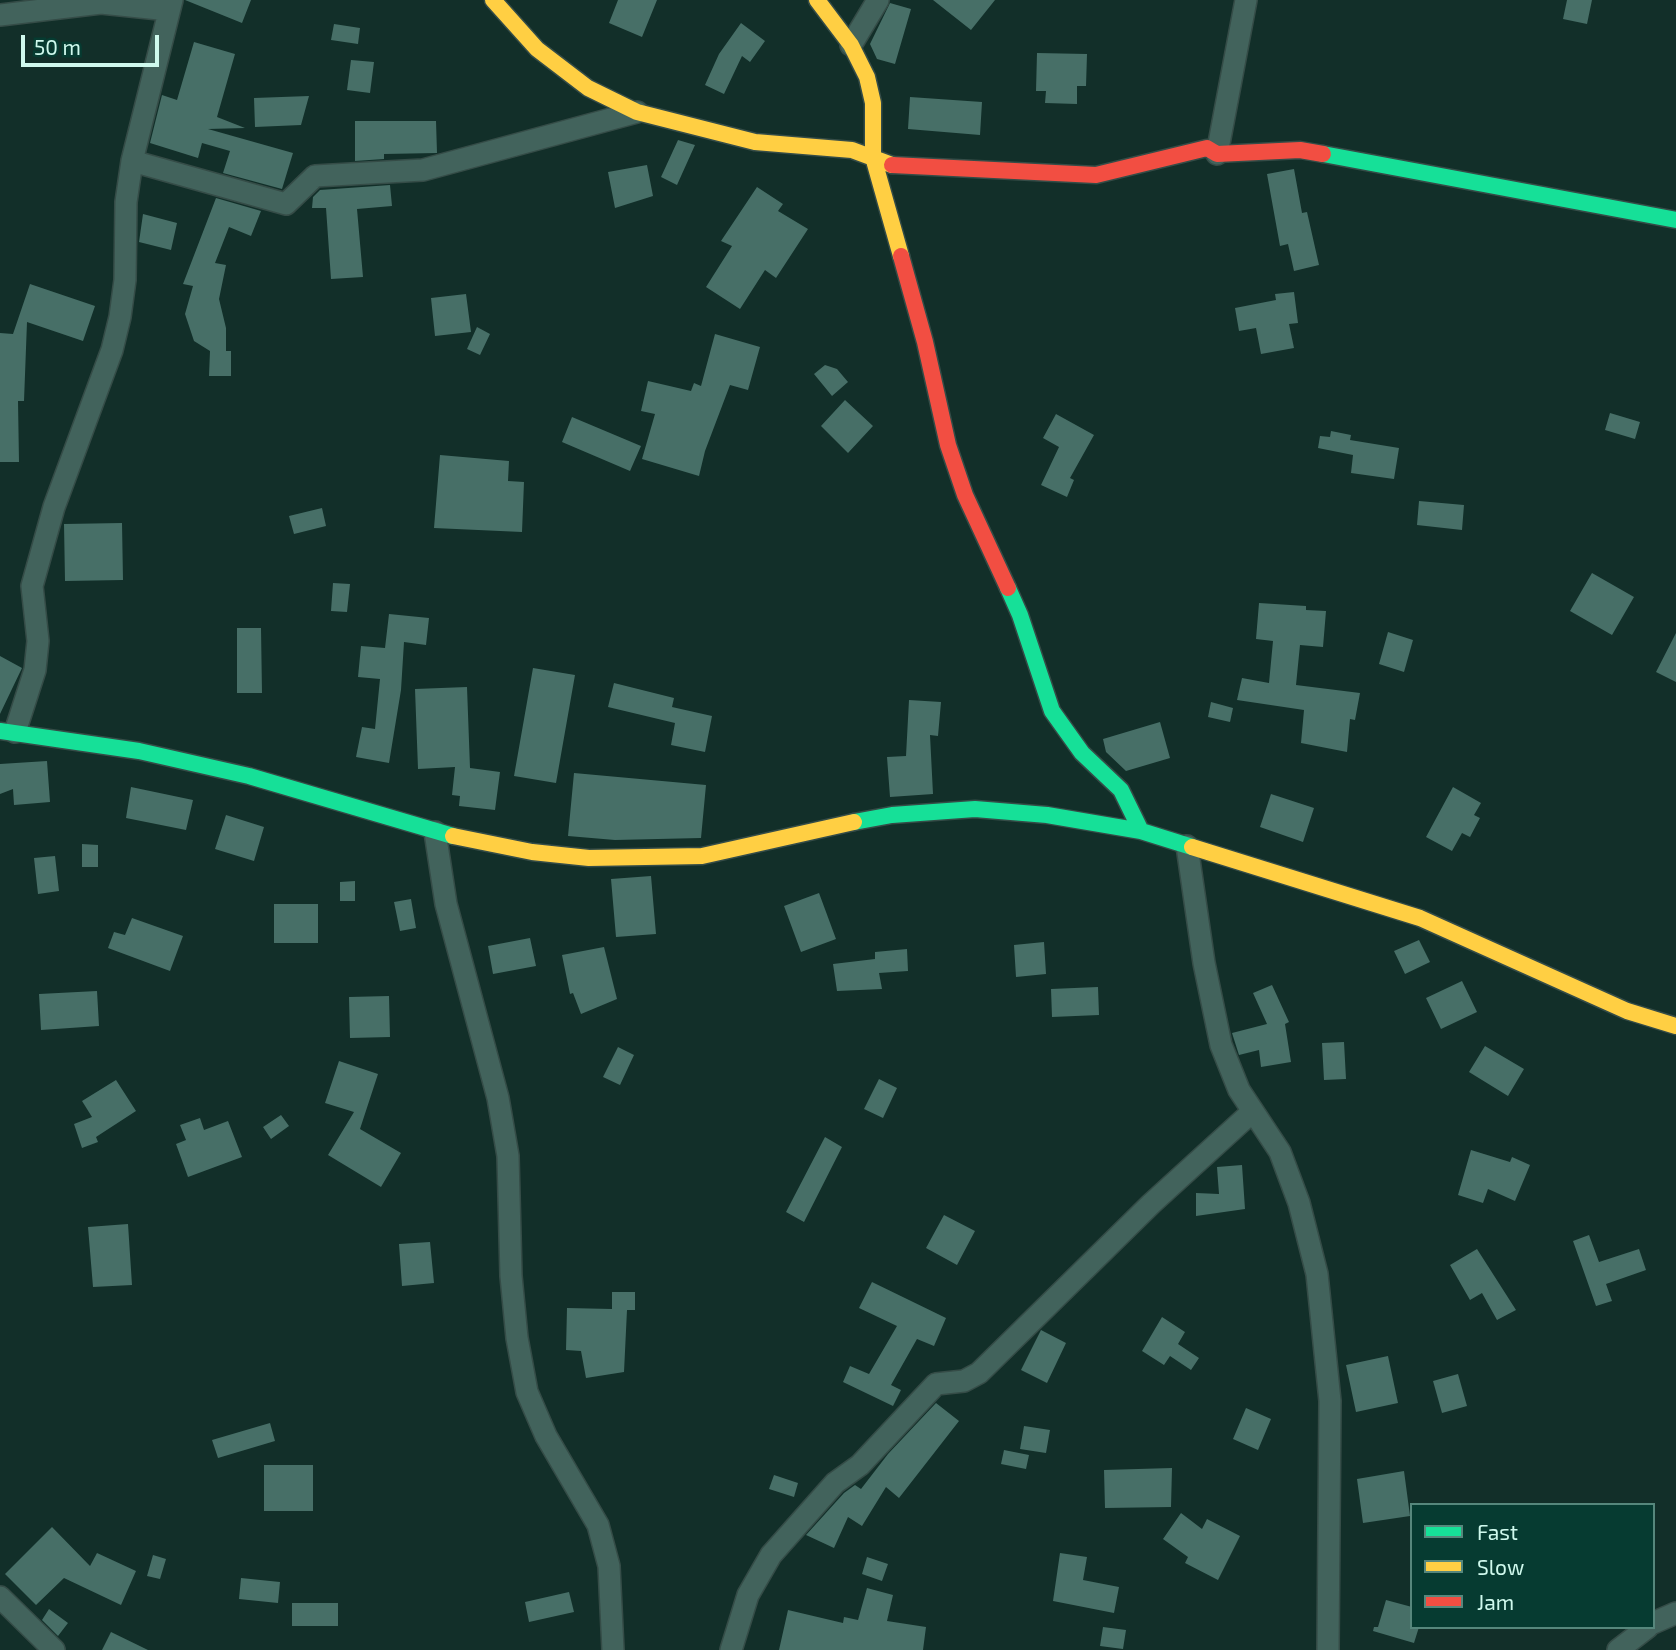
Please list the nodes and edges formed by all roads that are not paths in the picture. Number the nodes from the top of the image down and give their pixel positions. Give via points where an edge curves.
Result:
1 (493, 0) edge
2 (817, 0) edge
3 (878, 0) edge
4 (1246, 0) edge
5 (170, 5) edge
6 (0, 15) edge
7 (851, 45) junction
8 (637, 113) junction
9 (1216, 154) junction
10 (873, 157) junction
11 (132, 161) junction
12 (1676, 220) edge
13 (8, 732) edge
14 (1141, 831) junction
15 (435, 832) junction
16 (1187, 846) junction
17 (1676, 1026) edge
18 (1252, 1112) junction
19 (0, 1597) edge
20 (1676, 1612) edge
21 (1655, 1622) edge
22 (1645, 1629) edge
23 (54, 1650) edge
24 (613, 1650) edge
25 (731, 1650) edge
26 (1328, 1650) edge
27 (1618, 1650) edge

1 - 8 street via 537,49 588,88
2 - 7 street
3 - 7 street
4 - 9 street
5 - 6 street via 101,3
5 - 11 street
7 - 10 street via 867,77 873,103
8 - 10 street via 755,142 852,150
8 - 11 street via 423,170 315,176 286,204
9 - 10 street via 1207,148 1096,174 907,168
9 - 12 street via 1300,150
10 - 14 street via 965,495 1020,615 1052,711 1082,753 1121,790
11 - 13 street via 120,317 54,506 32,586 38,641 35,670
13 - 15 street via 139,751 249,776
14 - 15 street via 1047,815 975,809 892,815 702,856 589,858 532,852
14 - 16 street
15 - 24 street via 446,904 506,1144 512,1288 527,1392 546,1436 598,1525 608,1566
16 - 17 street via 1420,918 1627,1010
16 - 18 street via 1221,1045
18 - 25 street via 979,1373 964,1381 936,1384 860,1465 835,1483 771,1555 748,1595
18 - 26 street via 1280,1152 1317,1274 1330,1401
19 - 23 street
20 - 21 street
22 - 27 street

